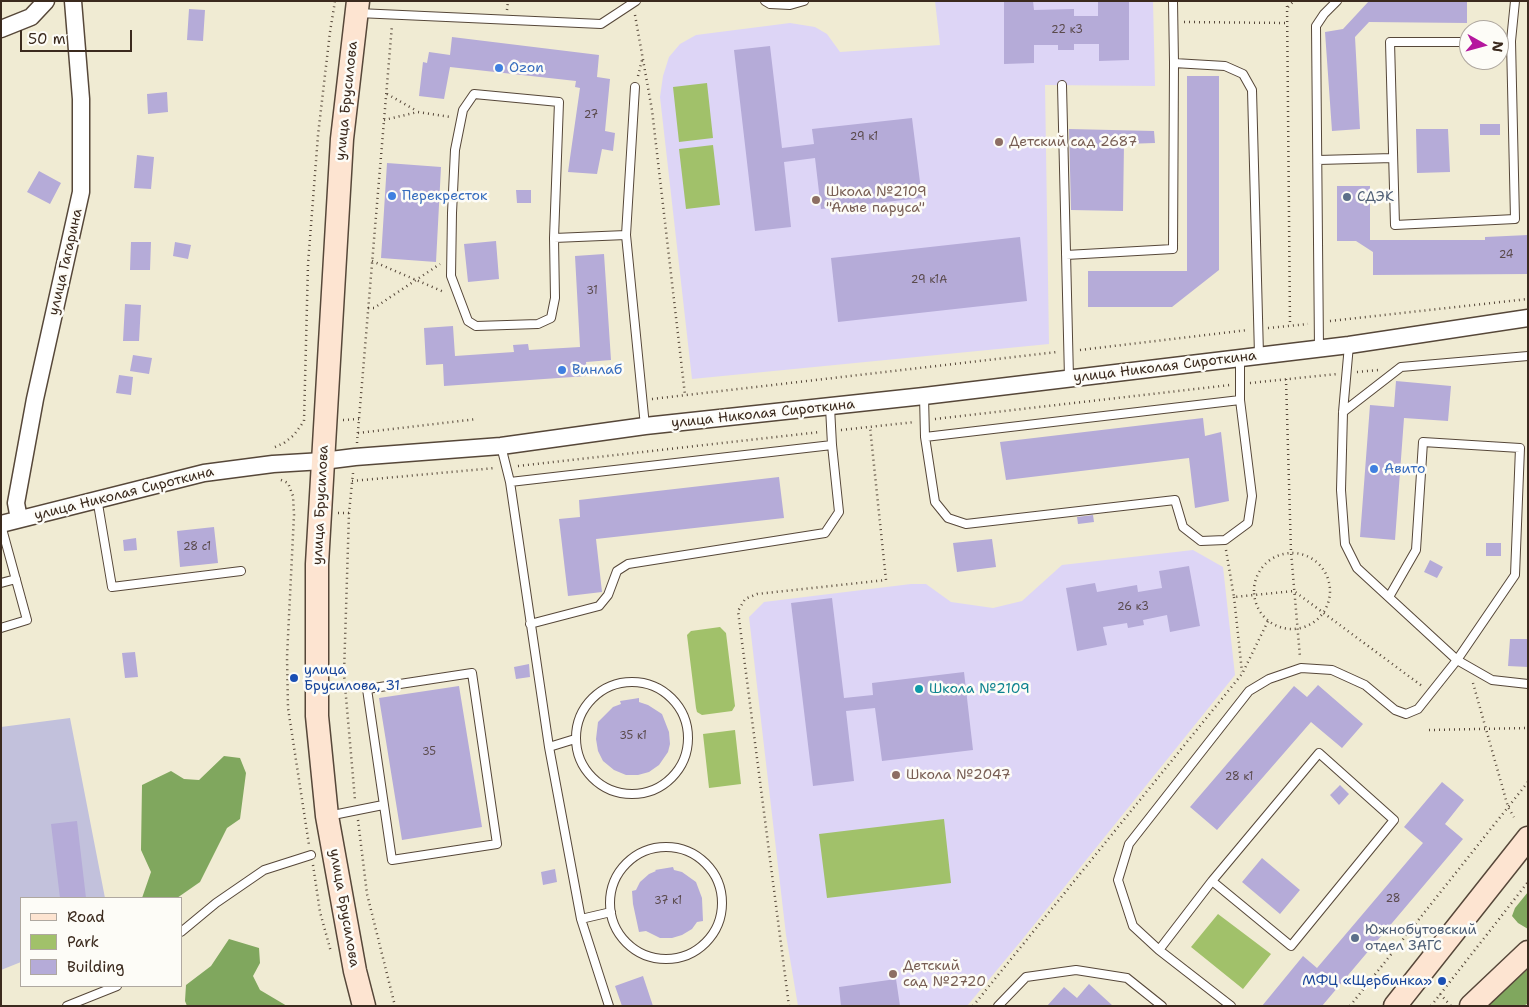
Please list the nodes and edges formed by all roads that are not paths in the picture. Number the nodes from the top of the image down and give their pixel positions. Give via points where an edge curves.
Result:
1 (46, 1) edge
2 (73, 1) edge
3 (765, 1) edge
4 (804, 1) edge
5 (1173, 1) edge
6 (1337, 1) edge
7 (1515, 1) edge
8 (634, 2) edge
9 (357, 7) edge
10 (1, 29) edge
11 (1511, 41) joint
12 (1459, 42) edge
13 (1174, 63) junction
14 (1062, 85) dead end
15 (635, 87) road end
16 (1393, 158) junction
17 (1318, 160) junction
18 (626, 235) junction
19 (554, 238) junction
20 (1066, 255) junction
21 (1528, 318) edge
22 (1349, 345) junction
23 (1319, 348) junction
24 (1260, 356) junction
25 (1528, 356) edge
26 (1240, 358) junction
27 (1069, 378) junction
28 (924, 396) junction
29 (1240, 400) junction
30 (830, 407) junction
31 (1343, 412) junction
32 (645, 426) junction
33 (925, 437) junction
34 (832, 445) junction
35 (501, 446) junction
36 (323, 461) junction
37 (510, 482) junction
38 (97, 498) junction
39 (19, 519) junction
40 (1, 524) edge
41 (241, 571) dead end
42 (16, 579) junction
43 (1, 583) edge
44 (1390, 596) junction
45 (530, 624) junction
46 (1, 628) edge
47 (1457, 660) junction
48 (1528, 684) edge
49 (575, 739) junction
50 (548, 747) junction
51 (382, 805) junction
52 (327, 816) junction
53 (1528, 838) edge
54 (311, 855) dead end
55 (1212, 881) junction
56 (610, 912) junction
57 (581, 919) junction
58 (182, 931) edge
59 (1159, 950) junction
60 (1528, 952) edge
61 (114, 987) edge
62 (67, 1006) edge
63 (364, 1006) edge
64 (609, 1006) edge
65 (998, 1006) edge
66 (1162, 1006) edge
67 (1231, 1006) edge
68 (1395, 1006) edge
69 (1471, 1006) edge

1 - 10 street via 31,16
2 - 39 street, улица Гагарина via 81,99 81,192 35,399 16,503
3 - 4 lane via 790,5
5 - 13 lane
6 - 17 lane via 1316,26
7 - 11 lane
8 - 9 lane via 601,24 393,14
9 - 36 street, улица Брусилова via 342,138
11 - 16 lane via 1514,219 1395,225
12 - 16 lane via 1390,42
13 - 20 lane via 1173,249
13 - 24 lane via 1226,66 1243,74 1252,90
14 - 20 lane
15 - 18 lane
16 - 17 lane
17 - 23 lane
18 - 19 lane
18 - 32 lane
19 - 19 lane via 555,298 551,318 538,324 476,326 468,321 451,276 455,150 462,110 474,94 558,102
20 - 27 lane
21 - 22 street, улица Николая Сироткина
22 - 23 street, улица Николая Сироткина
22 - 31 lane
23 - 24 street, улица Николая Сироткина
24 - 26 street, улица Николая Сироткина
25 - 31 lane via 1401,367
26 - 27 street, улица Николая Сироткина
26 - 29 lane
27 - 28 street, улица Николая Сироткина
28 - 30 street, улица Николая Сироткина
28 - 33 lane
29 - 33 lane
29 - 33 lane via 1252,496 1248,523 1225,540 1201,541 1183,527 1175,500 966,524 948,518 935,502
30 - 32 street, улица Николая Сироткина
30 - 34 lane
31 - 44 lane via 1341,490 1345,544 1357,568
32 - 35 street, улица Николая Сироткина
34 - 37 lane
34 - 45 lane via 839,512 825,534 628,564 617,571 608,595 598,606
35 - 36 street, улица Николая Сироткина
35 - 37 lane
36 - 38 street, улица Николая Сироткина via 204,472
36 - 52 street, улица Брусилова via 317,564 317,716
37 - 45 lane
38 - 39 street, улица Николая Сироткина
38 - 41 lane via 112,587
39 - 40 street, улица Николая Сироткина
40 - 42 lane
42 - 43 lane
42 - 46 lane via 27,620
44 - 47 lane
44 - 47 lane via 1416,550 1423,442 1520,448 1515,575
45 - 50 lane
47 - 48 lane via 1492,680
47 - 59 lane via 1418,709 1406,714 1395,710 1365,685 1332,670 1301,668 1269,679 1249,691 1129,844 1118,880 1133,926
49 - 49 lane via 578,721 598,692 614,684 632,681 650,684 666,692 679,706 687,722 689,740 685,759 675,776 660,788 641,794 622,794 604,788 589,775 579,758
49 - 50 lane
50 - 57 lane
51 - 51 lane via 367,689 472,673 497,844 392,860
51 - 52 lane
52 - 63 street, улица Брусилова
53 - 68 street
54 - 58 lane via 264,870
55 - 55 lane via 1291,946 1394,820 1319,753
55 - 59 lane
56 - 56 lane via 612,886 620,870 632,857 648,849 666,846 684,849 713,871 721,887 723,905 719,924 709,941 694,953 675,959 656,959 638,953 622,940
56 - 57 lane
57 - 64 lane
59 - 67 lane
60 - 69 street
61 - 62 lane
65 - 66 lane via 1026,977 1076,970 1127,978

